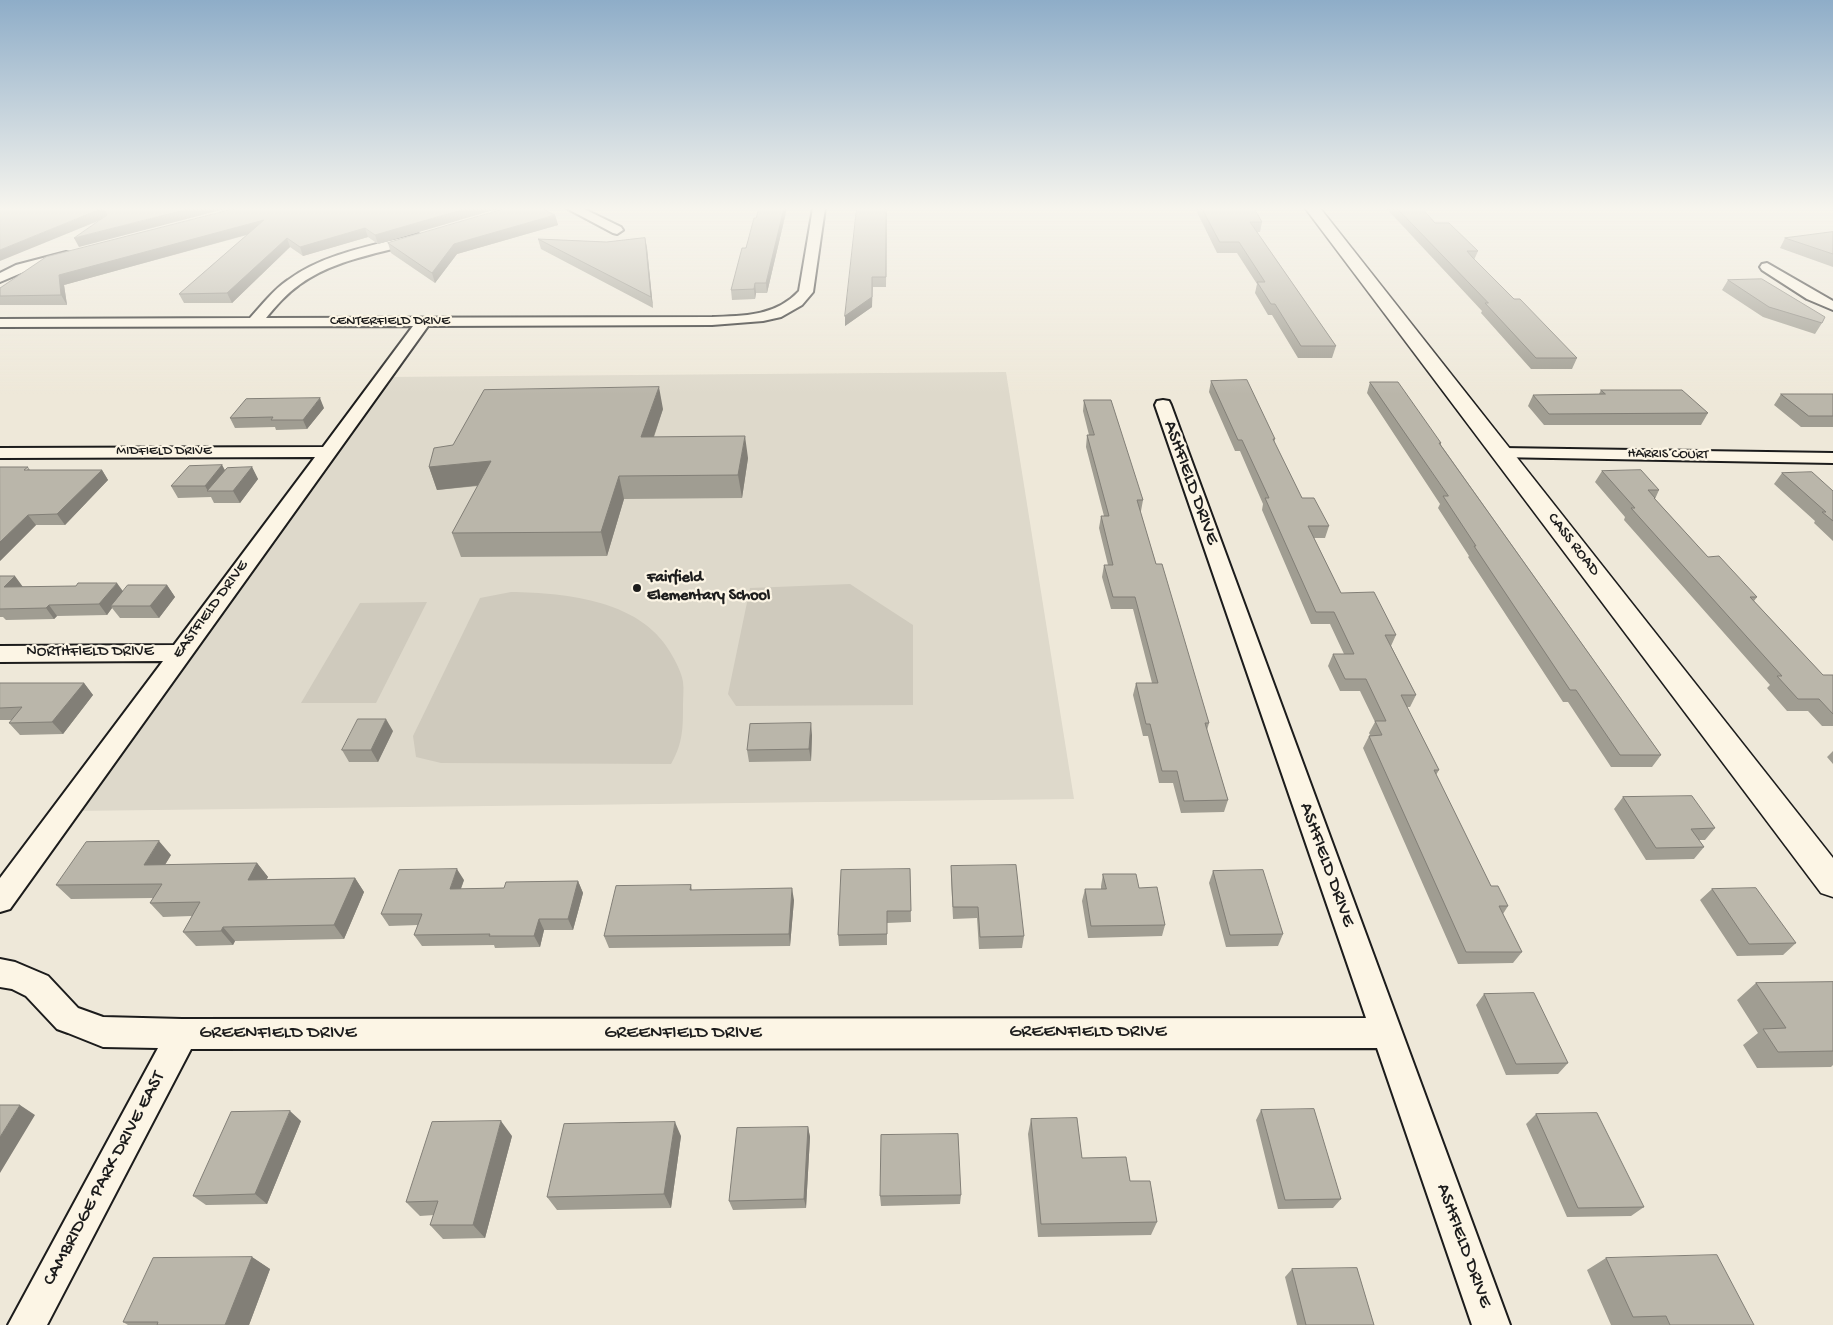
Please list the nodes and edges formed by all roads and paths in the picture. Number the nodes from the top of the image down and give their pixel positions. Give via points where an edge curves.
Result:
1 (18, 270) edge
2 (315, 270) edge
3 (810, 270) edge
4 (1360, 270) edge
5 (1771, 270) edge
6 (0, 278) edge
7 (1833, 306) edge
8 (254, 322) junction
9 (424, 322) junction
10 (0, 323) edge
11 (1162, 405) dead end
12 (328, 452) junction
13 (0, 453) edge
14 (1502, 453) junction
15 (1832, 459) edge
16 (180, 653) junction
17 (0, 654) edge
18 (1833, 883) edge
19 (0, 900) edge
20 (0, 972) edge
21 (1386, 1033) junction
22 (182, 1034) junction
23 (28, 1325) edge
24 (1491, 1325) edge

1 - 6 street
2 - 8 street via 296,280
3 - 9 street, CENTERFIELD DRIVE via 806,292 800,300 779,312 741,320
4 - 14 street, CASS ROAD
5 - 7 street
8 - 9 street, CENTERFIELD DRIVE
8 - 10 street, CENTERFIELD DRIVE
9 - 12 street, EASTFIELD DRIVE
11 - 21 street, ASHFIELD DRIVE
12 - 13 street, MIDFIELD DRIVE
12 - 16 street, EASTFIELD DRIVE
14 - 15 street, HARRIS COURT
14 - 18 street, CASS ROAD
16 - 17 street, NORTHFIELD DRIVE
16 - 19 street, EASTFIELD DRIVE
20 - 22 street, GREENFIELD DRIVE via 37,986 68,1019 102,1032
21 - 22 street, GREENFIELD DRIVE
21 - 24 street, ASHFIELD DRIVE
22 - 23 street, CAMBRIDGE PARK DRIVE EAST

